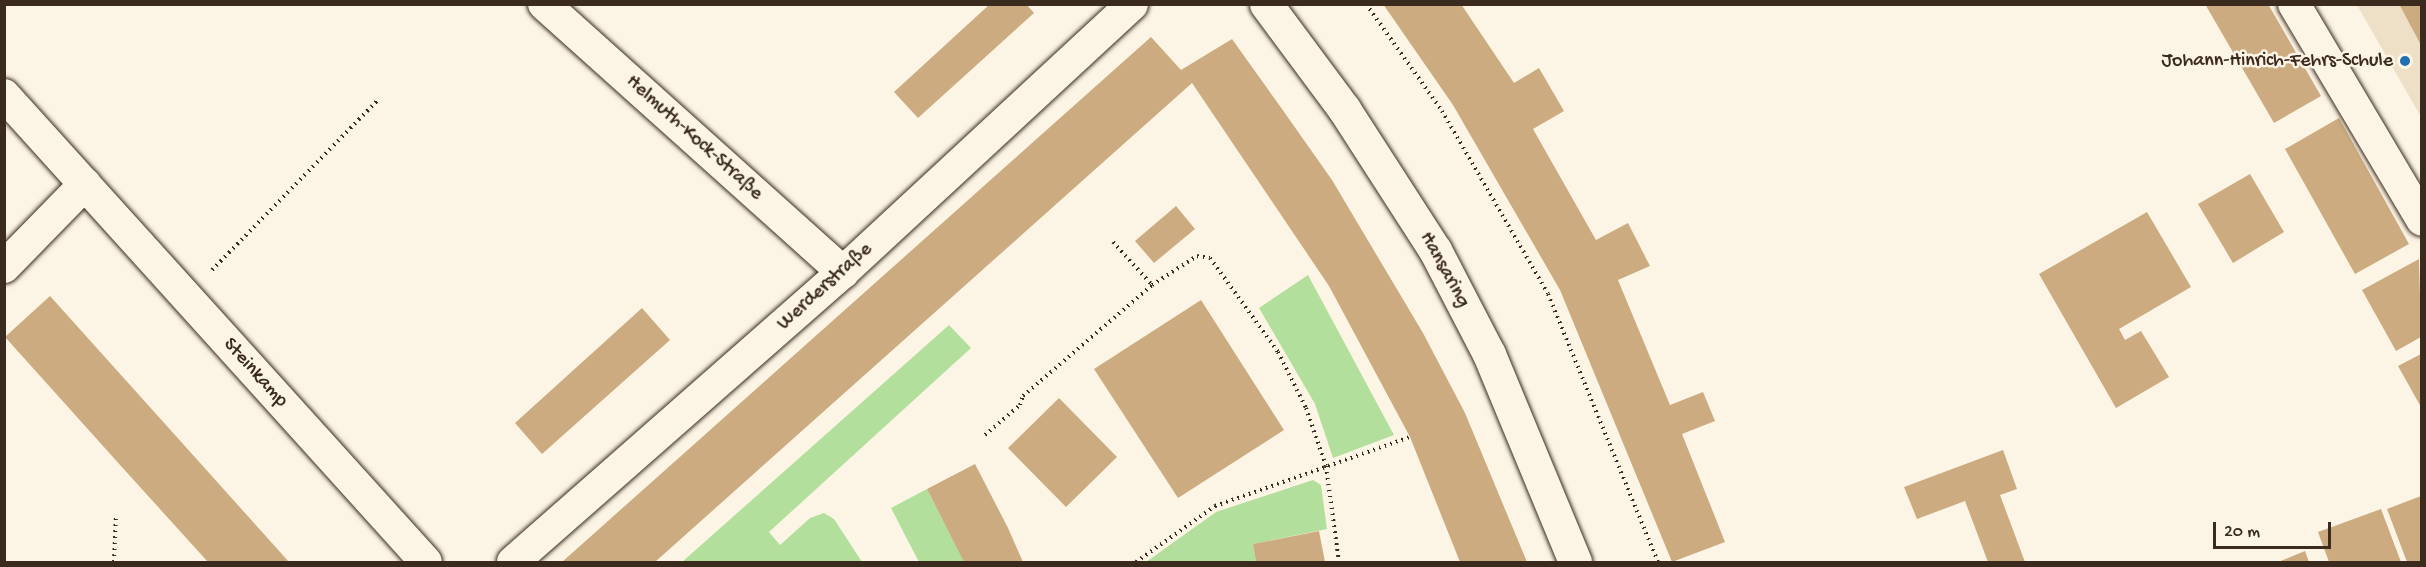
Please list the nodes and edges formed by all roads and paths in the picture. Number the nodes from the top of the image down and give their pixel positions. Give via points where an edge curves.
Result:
1 (544, 4) edge
2 (1132, 4) edge
3 (1266, 4) edge
4 (1366, 4) edge
5 (2294, 4) edge
6 (4, 95) edge
7 (380, 98) dead end
8 (85, 184) junction
9 (2421, 220) edge
10 (1113, 242) dead end
11 (4, 267) edge
12 (843, 272) junction
13 (1152, 285) junction
14 (186, 296) junction
15 (985, 435) dead end
16 (1410, 437) dead end
17 (1326, 466) junction
18 (116, 515) dead end
19 (114, 562) edge
20 (426, 562) edge
21 (513, 562) edge
22 (1136, 562) edge
23 (1339, 562) edge
24 (1575, 562) edge
25 (1659, 562) edge

1 - 12 street, Helmuth-Kock-Straße
2 - 12 street, Werderstraße
3 - 24 main road, Hansaring via 1344,109 1435,250 1490,354
4 - 25 path via 1442,111 1548,294
5 - 9 street
6 - 8 street, Steinkamp
7 - 14 path
8 - 11 street
8 - 14 street, Steinkamp
10 - 13 path
12 - 21 street, Werderstraße
13 - 15 path via 1023,396 1020,405
13 - 17 path via 1197,256 1210,258 1278,352 1306,408
14 - 20 street, Steinkamp
16 - 17 path
17 - 22 path via 1215,506
17 - 23 path
18 - 19 path

